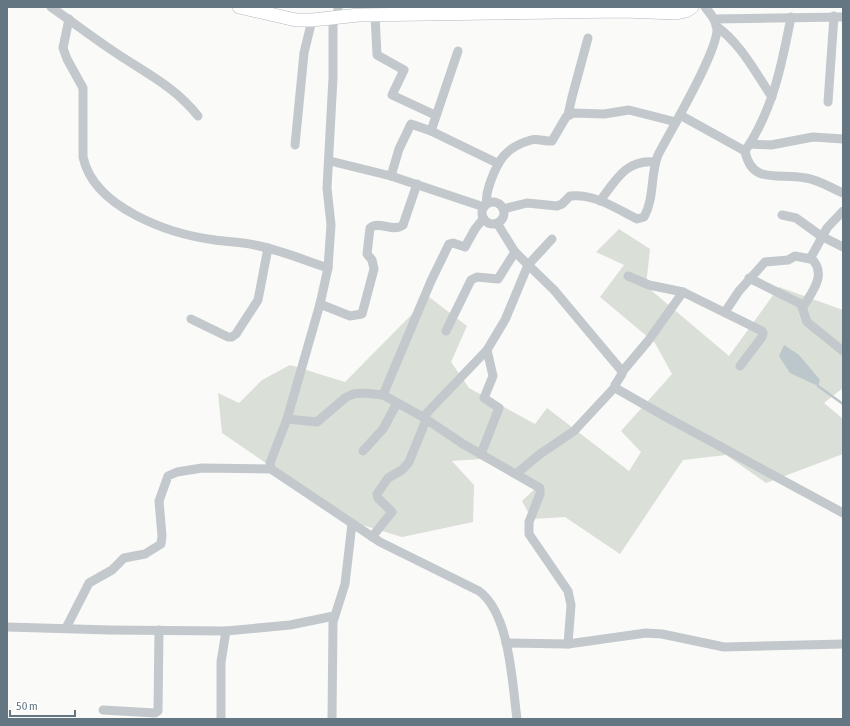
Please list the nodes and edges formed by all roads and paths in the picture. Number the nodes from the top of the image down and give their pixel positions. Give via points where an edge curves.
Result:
1 (51, 7) edge
2 (239, 7) edge
3 (692, 7) edge
4 (705, 7) edge
5 (424, 11) edge
6 (336, 14) edge
7 (375, 15) junction
8 (791, 17) junction
9 (838, 17) edge
10 (69, 19) junction
11 (312, 20) junction
12 (715, 22) junction
13 (588, 38) dead end
14 (458, 51) dead end
15 (772, 98) junction
16 (828, 102) dead end
17 (435, 115) junction
18 (568, 115) junction
19 (198, 116) dead end
20 (678, 119) junction
21 (431, 131) junction
22 (843, 140) edge
23 (294, 145) dead end
24 (747, 147) junction
25 (330, 161) junction
26 (655, 162) junction
27 (497, 163) junction
28 (391, 176) junction
29 (417, 184) junction
30 (843, 194) edge
31 (600, 201) junction
32 (485, 205) junction
33 (503, 208) junction
34 (843, 212) edge
35 (782, 215) dead end
36 (483, 219) junction
37 (496, 223) junction
38 (821, 236) junction
39 (552, 239) dead end
40 (843, 246) edge
41 (268, 248) junction
42 (515, 252) junction
43 (810, 258) junction
44 (528, 265) junction
45 (328, 268) junction
46 (628, 276) dead end
47 (749, 278) junction
48 (683, 292) junction
49 (320, 304) junction
50 (803, 307) junction
51 (725, 312) junction
52 (191, 319) dead end
53 (446, 331) dead end
54 (487, 350) junction
55 (843, 351) edge
56 (740, 366) dead end
57 (622, 372) junction
58 (615, 387) junction
59 (384, 396) junction
60 (397, 403) junction
61 (424, 418) junction
62 (287, 419) junction
63 (363, 451) dead end
64 (481, 454) junction
65 (271, 469) junction
66 (516, 474) junction
67 (843, 513) edge
68 (352, 524) junction
69 (372, 537) junction
70 (334, 616) junction
71 (7, 627) edge
72 (66, 628) junction
73 (159, 630) junction
74 (226, 631) junction
75 (506, 643) junction
76 (568, 644) junction
77 (843, 644) edge
78 (103, 710) dead end
79 (221, 719) edge
80 (332, 719) edge
81 (518, 719) edge

1 - 10 street
2 - 11 street via 296,20
3 - 5 street via 686,11 672,13
4 - 12 street
5 - 7 street
6 - 7 street
6 - 11 street
6 - 25 street
7 - 17 street via 377,55 404,70 392,95
8 - 9 street
8 - 12 street
8 - 15 street
9 - 16 street
10 - 19 street via 176,91
10 - 41 street via 63,48 83,88 83,157 85,166 98,187 122,209 169,228 199,237
11 - 23 street via 304,58
12 - 15 street via 737,45
12 - 20 street via 716,36 709,56
13 - 18 street
14 - 17 street
15 - 24 street via 763,121
17 - 21 street
18 - 20 street via 578,112 599,114 629,110
18 - 27 street via 552,141 536,139 520,144
20 - 24 street
20 - 26 street
21 - 27 street
21 - 28 street via 414,124 409,125
22 - 24 street via 814,137
24 - 30 street via 747,163 760,174 808,178
25 - 28 street
25 - 45 street via 327,188 331,225
26 - 31 street via 636,163 628,168
26 - 31 street via 650,202 644,217 637,219
27 - 32 street via 486,194
28 - 29 street
29 - 32 street
29 - 49 street via 403,225 396,228 376,225 370,228 367,254 374,269 362,314 350,316
31 - 33 street via 576,195 567,197 557,206 527,203
32 - 33 street via 498,204
32 - 36 street
33 - 37 street via 503,218
34 - 38 street
35 - 38 street via 800,220
36 - 37 street via 488,223
36 - 59 street via 465,247 449,244 431,281
37 - 42 street
38 - 40 street
38 - 43 street
39 - 44 street
41 - 45 street
41 - 52 street via 258,300 236,334 228,337
42 - 44 street
42 - 53 street via 498,279 477,277 471,280
43 - 47 street via 807,260 795,256 788,260 765,262
43 - 50 street via 818,266 819,279
44 - 54 street via 504,320
44 - 57 street via 578,317
45 - 49 street
46 - 48 street via 649,285
47 - 50 street
47 - 51 street
48 - 51 street
48 - 57 street
49 - 62 street
50 - 55 street via 807,322
51 - 56 street via 763,333 754,351
54 - 61 street
54 - 64 street via 493,376 484,398 499,408
57 - 58 street
58 - 66 street via 578,427
58 - 67 street
59 - 60 street
59 - 62 street via 353,394 340,401 317,422
60 - 61 street
60 - 63 street via 383,429
61 - 64 street
61 - 69 street via 409,462 402,470 388,478 377,494 392,512
62 - 65 street via 270,464
64 - 66 street
65 - 68 street
65 - 72 street via 202,468 168,476 159,501 161,544 153,551 124,558 112,570 89,583
66 - 76 street via 540,490 529,522 529,534 568,591 571,605
68 - 69 street
68 - 70 street via 345,584
69 - 75 street via 488,597 495,608
70 - 74 street via 290,625
70 - 80 street
71 - 72 street
72 - 73 street
73 - 74 street
73 - 78 street via 158,711 155,713
74 - 79 street via 221,662
75 - 76 street
75 - 81 street
76 - 77 street via 646,633 724,647

